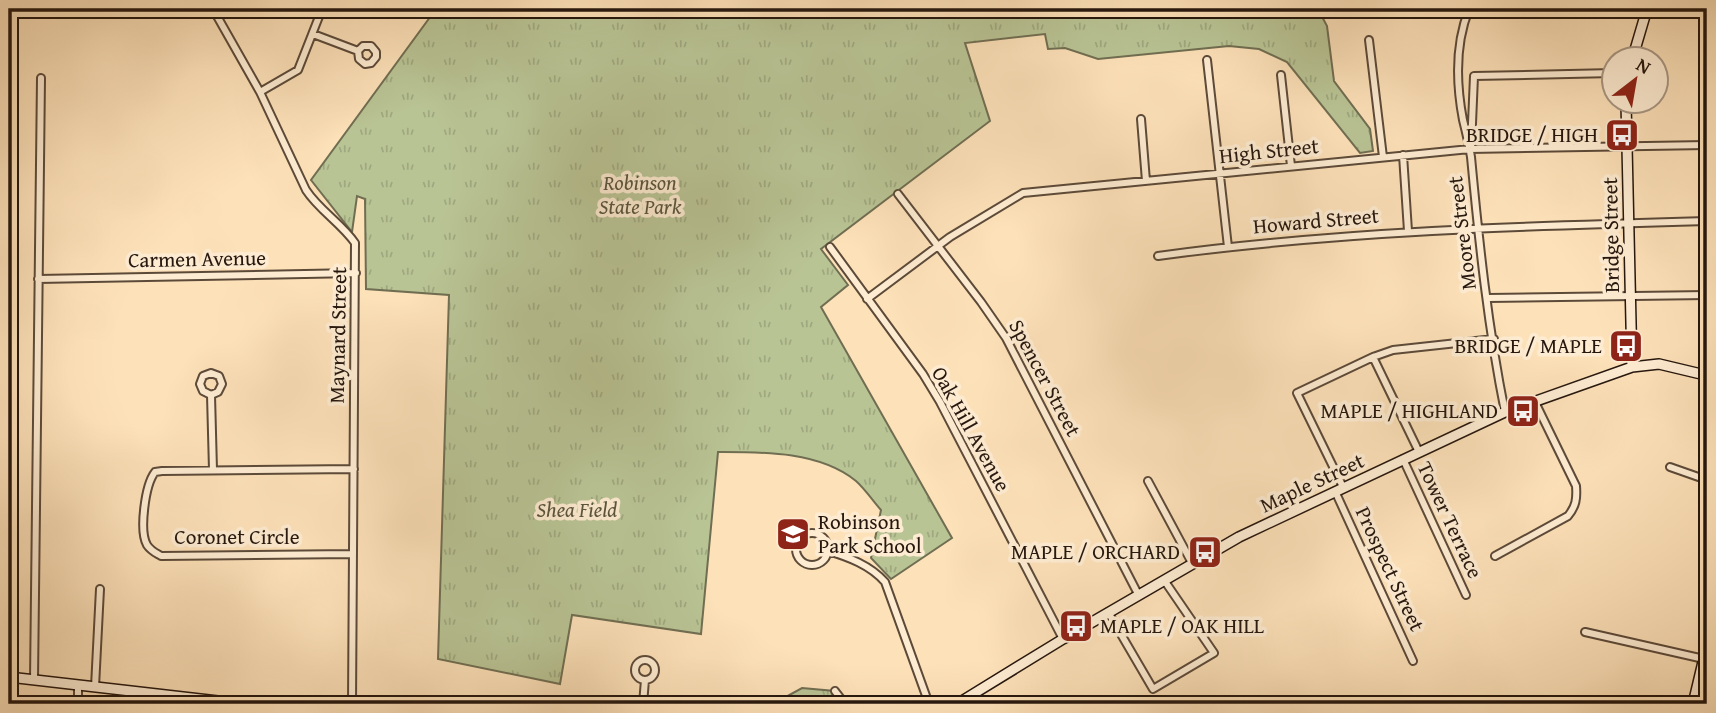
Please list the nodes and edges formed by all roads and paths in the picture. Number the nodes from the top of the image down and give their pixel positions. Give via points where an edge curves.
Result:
1 (213, 9) edge
2 (322, 9) edge
3 (1469, 9) edge
4 (1647, 9) edge
5 (313, 34) junction
6 (1369, 40) dead end
7 (1636, 46) edge
8 (358, 51) dead end
9 (1208, 60) dead end
10 (1600, 73) edge
11 (1281, 75) dead end
12 (41, 78) dead end
13 (260, 92) junction
14 (1626, 116) edge
15 (1141, 119) dead end
16 (1627, 145) junction
17 (1707, 145) edge
18 (1470, 149) junction
19 (1403, 155) junction
20 (1383, 157) junction
21 (1291, 166) junction
22 (1220, 173) junction
23 (1146, 181) junction
24 (898, 194) dead end
25 (1707, 221) edge
26 (1628, 223) junction
27 (1478, 227) junction
28 (1408, 231) junction
29 (938, 246) junction
30 (830, 247) dead end
31 (1228, 247) junction
32 (1158, 256) dead end
33 (356, 273) junction
34 (38, 279) junction
35 (1707, 295) edge
36 (1630, 296) junction
37 (1488, 298) junction
38 (867, 299) junction
39 (1493, 340) junction
40 (1373, 357) junction
41 (1632, 367) junction
42 (1707, 377) edge
43 (211, 395) dead end
44 (1535, 402) junction
45 (1505, 412) junction
46 (1419, 452) junction
47 (1403, 459) junction
48 (1671, 467) dead end
49 (354, 469) junction
50 (213, 470) junction
51 (1707, 480) edge
52 (1148, 481) dead end
53 (1339, 489) junction
54 (828, 551) junction
55 (354, 554) junction
56 (1495, 556) dead end
57 (1192, 563) junction
58 (1164, 580) junction
59 (100, 589) dead end
60 (1138, 594) junction
61 (1466, 595) dead end
62 (1108, 612) junction
63 (1585, 632) dead end
64 (1063, 639) junction
65 (1707, 645) edge
66 (1704, 659) junction
67 (1413, 661) dead end
68 (9, 677) edge
69 (34, 680) junction
70 (645, 680) dead end
71 (78, 685) junction
72 (96, 687) junction
73 (835, 691) dead end
74 (155, 694) junction
75 (225, 703) edge
76 (78, 704) edge
77 (154, 704) edge
78 (244, 704) edge
79 (352, 704) edge
80 (643, 704) edge
81 (845, 704) edge
82 (929, 704) edge
83 (957, 704) edge
84 (1693, 704) edge

1 - 13 street, Maynard Street
2 - 5 street
3 - 18 street, Moore Street via 1458,60
4 - 7 main road
5 - 8 street
5 - 13 street via 294,74
6 - 20 street
9 - 22 street
10 - 18 street via 1474,76
11 - 21 street
12 - 34 street
13 - 33 street, Maynard Street via 306,190 355,243
14 - 16 main road, Bridge Street
15 - 23 street
16 - 17 street, High Street
16 - 18 street, High Street
16 - 26 main road, Bridge Street
18 - 19 street, High Street
18 - 27 street, Moore Street
19 - 20 street, High Street
19 - 28 street
20 - 21 street, High Street
21 - 22 street, High Street
22 - 23 street, High Street
22 - 31 street
23 - 29 street, High Street via 1023,193
24 - 29 street, Spencer Street
25 - 26 street, Howard Street
26 - 27 street, Howard Street
26 - 36 main road, Bridge Street
27 - 28 street, Howard Street
27 - 37 street, Moore Street
28 - 31 street, Howard Street
29 - 38 street, High Street
29 - 60 street, Spencer Street via 1006,338
30 - 38 street, Oak Hill Avenue
31 - 32 street, Howard Street
33 - 34 street, Carmen Avenue
33 - 49 street, Maynard Street
34 - 69 street
35 - 36 street
36 - 37 street
36 - 41 main road, Bridge Street
37 - 39 street, Moore Street
38 - 64 street, Oak Hill Avenue via 940,402
39 - 40 street via 1404,348
39 - 45 street, Moore Street
40 - 46 street
40 - 53 street, Prospect Street via 1297,393
41 - 42 main road, Maple Street via 1659,364
41 - 44 main road, Maple Street
43 - 50 street
44 - 45 main road, Maple Street
44 - 56 street via 1576,486 1575,507 1568,516
45 - 46 main road, Maple Street
46 - 47 main road, Maple Street
47 - 53 main road, Maple Street
47 - 61 street, Tower Terrace
48 - 51 street
49 - 50 street, Coronet Circle
49 - 55 street, Maynard Street
50 - 55 street, Coronet Circle via 162,471 151,477 146,492 145,538 157,554
52 - 57 street
53 - 57 main road, Maple Street
53 - 67 street, Prospect Street
54 - 54 street via 821,562 809,565 800,560 796,548 801,537 813,533 824,539
54 - 82 street via 857,561 884,582
55 - 79 street, Maynard Street
57 - 58 main road, Maple Street
58 - 60 main road, Maple Street
58 - 62 street via 1214,653 1153,689
59 - 72 street
60 - 62 main road, Maple Street
62 - 64 main road, Maple Street
63 - 66 street
64 - 83 main road, Maple Street
65 - 66 main road
66 - 84 main road
68 - 69 main road
69 - 71 main road
70 - 80 street
71 - 72 main road
71 - 76 street
72 - 74 main road
73 - 81 street
74 - 75 main road
74 - 77 street
75 - 78 main road

